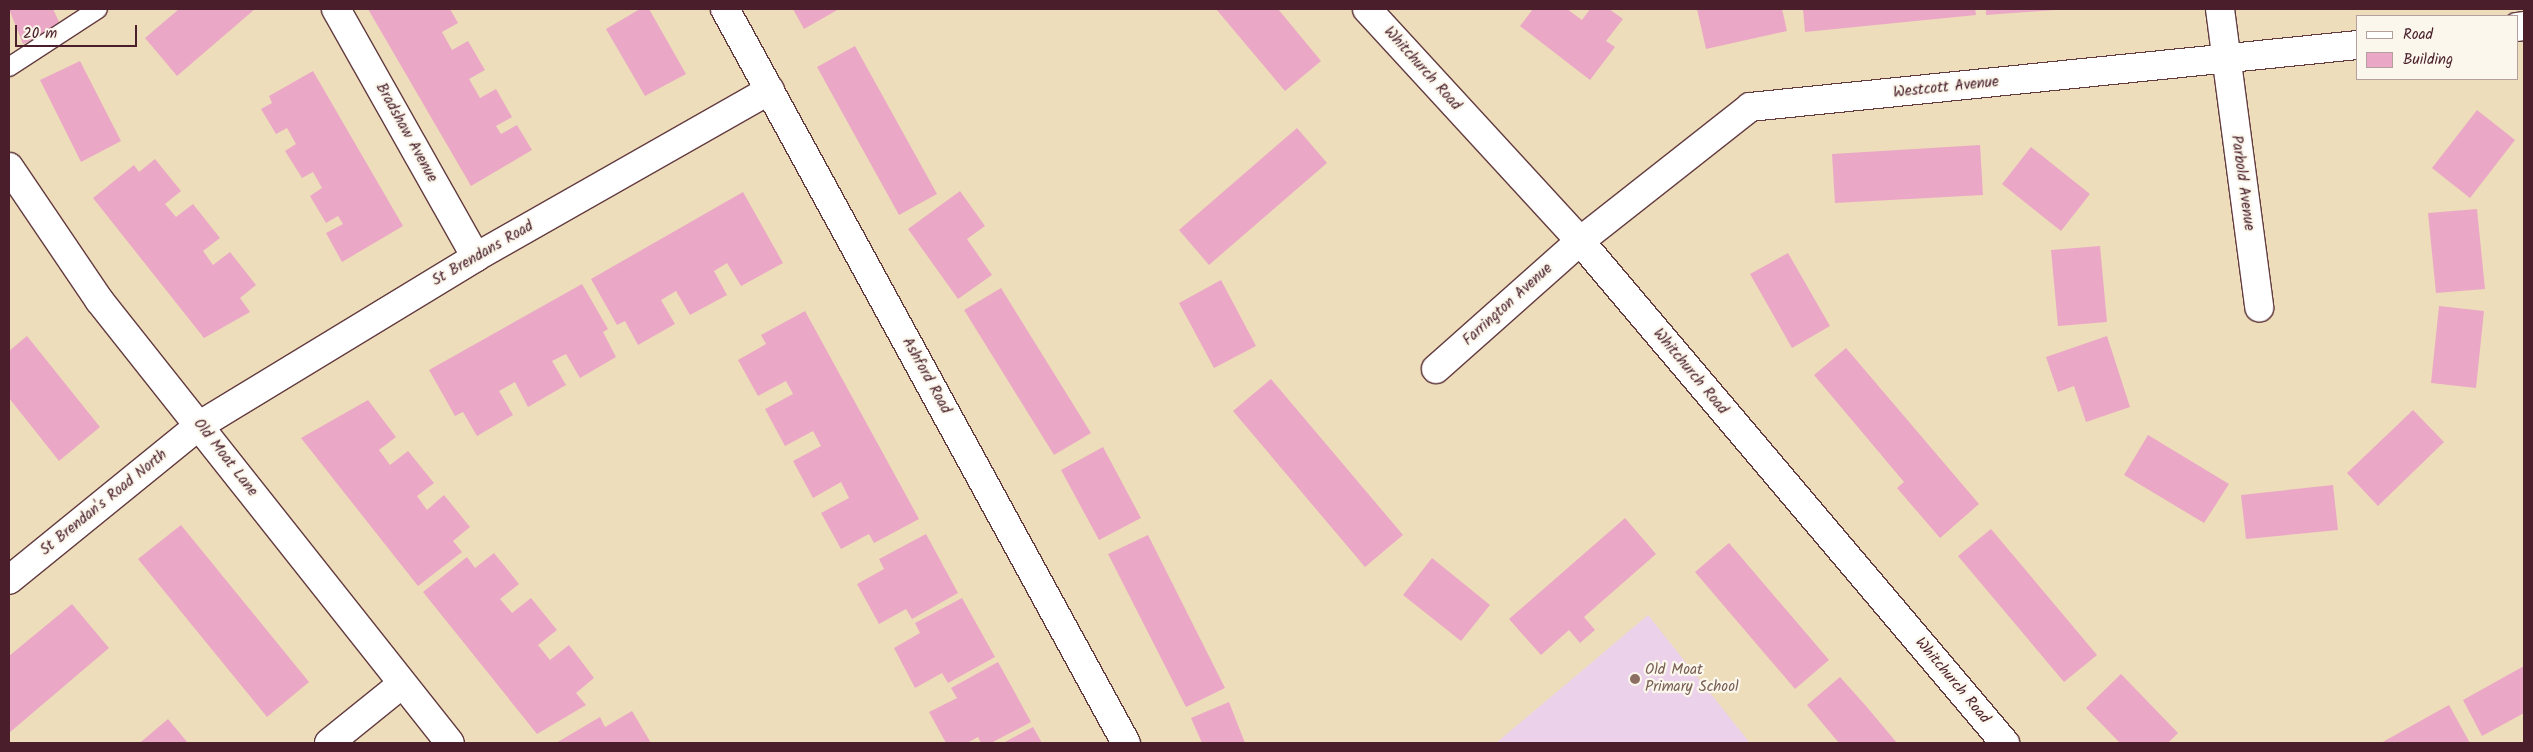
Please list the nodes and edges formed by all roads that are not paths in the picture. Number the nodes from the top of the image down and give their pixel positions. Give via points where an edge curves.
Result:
1 (98, 9) edge
2 (336, 9) edge
3 (725, 9) edge
4 (1367, 9) edge
5 (2220, 9) edge
6 (2356, 45) edge
7 (2225, 60) junction
8 (9, 67) edge
9 (770, 90) junction
10 (9, 168) edge
11 (1580, 241) junction
12 (476, 257) junction
13 (2260, 307) dead end
14 (1436, 369) dead end
15 (200, 425) junction
16 (9, 580) edge
17 (402, 684) junction
18 (329, 743) edge
19 (450, 743) edge
20 (1126, 743) edge
21 (2005, 743) edge

1 - 8 lane
2 - 12 street, Bradshaw Avenue
3 - 9 street, Ashford Road
4 - 11 street, Whitchurch Road
5 - 7 street, Parbold Avenue
6 - 7 street, Westcott Avenue
7 - 11 street, Westcott Avenue via 1750,107
7 - 13 street, Parbold Avenue
9 - 12 street, St Brendans Road
9 - 20 street, Ashford Road
10 - 15 street, Old Moat Lane via 99,300
11 - 14 street, Farrington Avenue
11 - 21 street, Whitchurch Road
12 - 15 street, St Brendans Road
15 - 16 street, St Brendan's Road North
15 - 17 street, Old Moat Lane
17 - 18 street
17 - 19 street, Old Moat Lane

